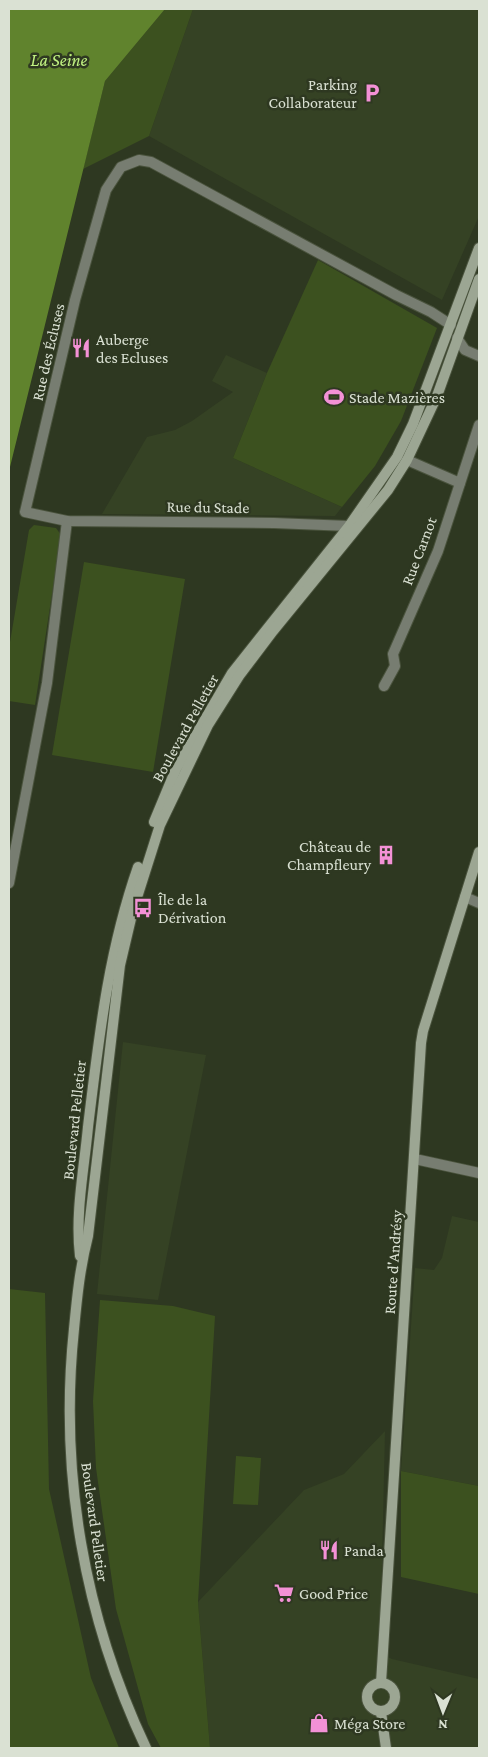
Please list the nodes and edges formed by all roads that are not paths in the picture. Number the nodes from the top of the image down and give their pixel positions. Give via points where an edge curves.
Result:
1 (479, 248) edge
2 (479, 279) edge
3 (450, 325) junction
4 (457, 338) junction
5 (479, 356) edge
6 (479, 425) edge
7 (407, 460) junction
8 (460, 483) junction
9 (67, 520) junction
10 (349, 526) junction
11 (384, 686) dead end
12 (479, 852) edge
13 (9, 883) edge
14 (466, 897) junction
15 (479, 903) edge
16 (416, 1159) junction
17 (479, 1173) edge
18 (81, 1262) junction
19 (381, 1683) junction
20 (381, 1712) junction
21 (146, 1748) edge
22 (386, 1748) edge

1 - 3 main road, Boulevard Pelletier
2 - 4 main road, Boulevard Pelletier
3 - 4 main road
3 - 9 street, Rue des Écluses via 151,162 139,160 121,167 106,190 80,281 25,512
3 - 10 main road, Boulevard Pelletier via 398,457
4 - 5 street via 465,350
4 - 7 main road, Boulevard Pelletier via 436,396
6 - 8 street, Rue Carnot
7 - 8 street
7 - 18 main road, Boulevard Pelletier via 388,490 239,676 208,725 160,825 138,891 120,965 88,1236
8 - 11 street, Rue Carnot via 438,550 393,654 395,666
9 - 10 street, Rue du Stade
9 - 13 street via 46,683
10 - 18 main road, Boulevard Pelletier via 232,673 176,769 150,833 116,938 107,978 81,1191 78,1236
12 - 14 main road, Route d'Andrésy
14 - 15 street
14 - 16 main road, Route d'Andrésy via 423,1031
16 - 17 street
16 - 19 main road, Route d'Andrésy
18 - 21 main road, Boulevard Pelletier via 69,1404 77,1525 93,1605 104,1641
19 - 20 main road via 374,1684 367,1697 368,1704
19 - 20 main road via 394,1690 396,1697 388,1710
20 - 22 main road

